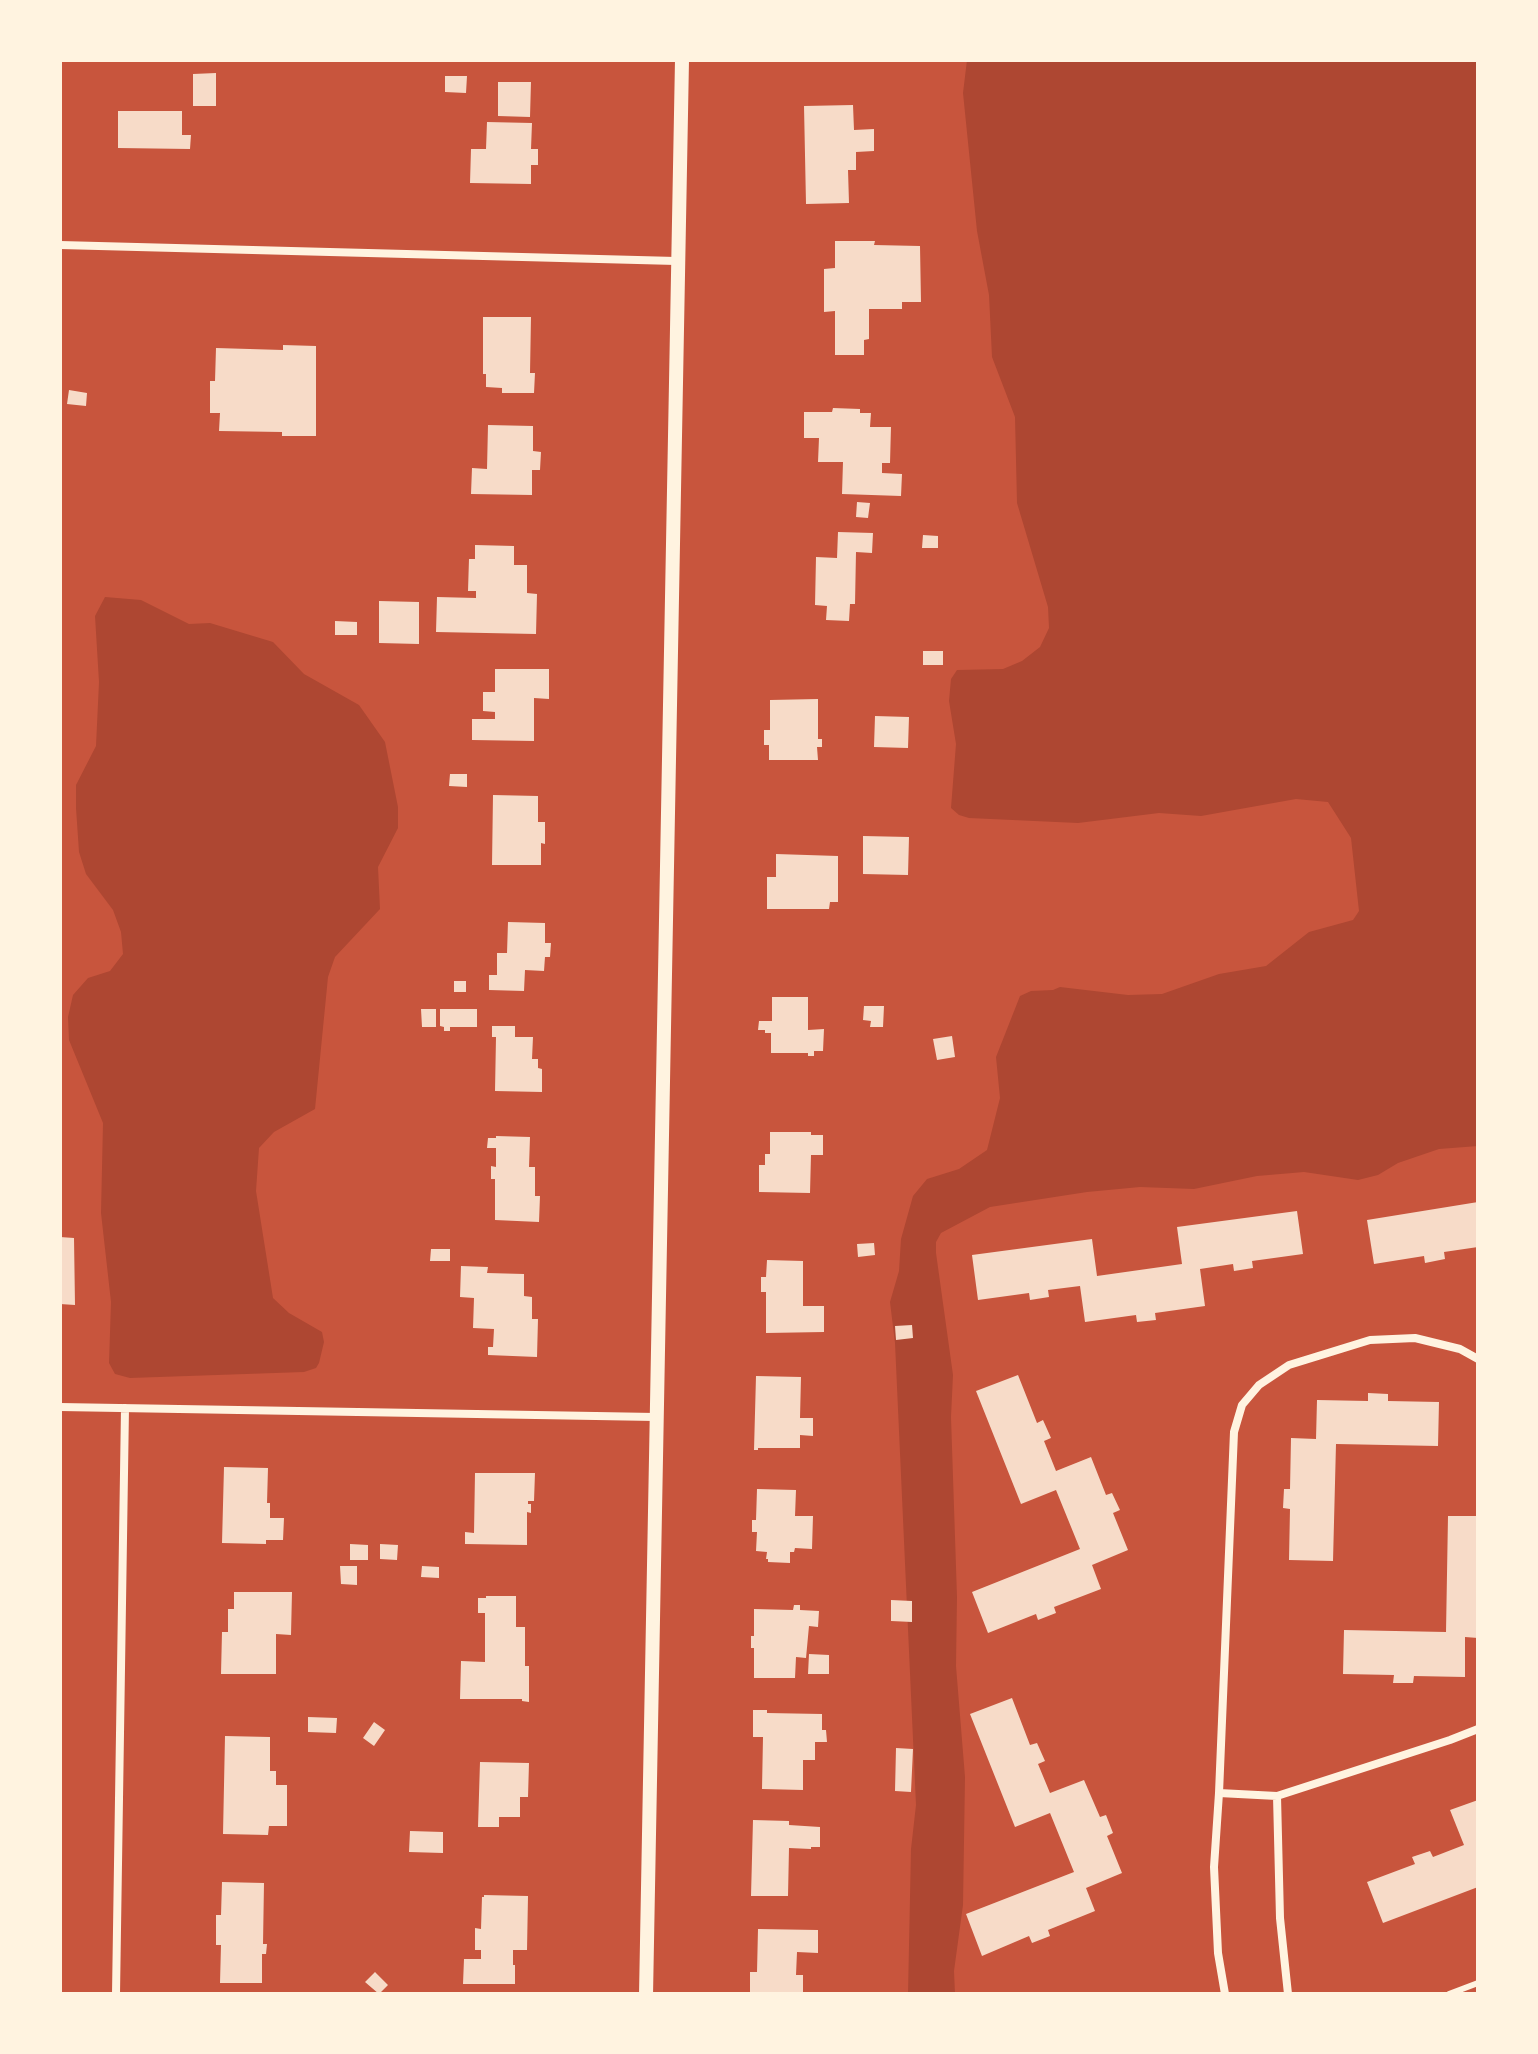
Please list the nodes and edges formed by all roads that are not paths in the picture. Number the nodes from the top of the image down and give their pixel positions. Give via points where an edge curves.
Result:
1 (682, 60) edge
2 (60, 245) edge
3 (676, 261) junction
4 (1478, 1359) edge
5 (60, 1407) edge
6 (125, 1408) junction
7 (655, 1417) junction
8 (1478, 1729) edge
9 (1219, 1793) junction
10 (1277, 1796) junction
11 (1478, 1983) edge
12 (116, 1994) edge
13 (646, 1994) edge
14 (1225, 1994) edge
15 (1288, 1994) edge
16 (1449, 1994) edge

1 - 3 street
2 - 3 street
3 - 7 street
4 - 9 street via 1415,1338 1370,1340 1289,1365 1259,1385 1242,1405 1234,1432
5 - 6 street
6 - 7 street
6 - 12 street
7 - 13 street
8 - 10 street
9 - 10 street
9 - 14 street via 1214,1867
10 - 15 street
11 - 16 lane

